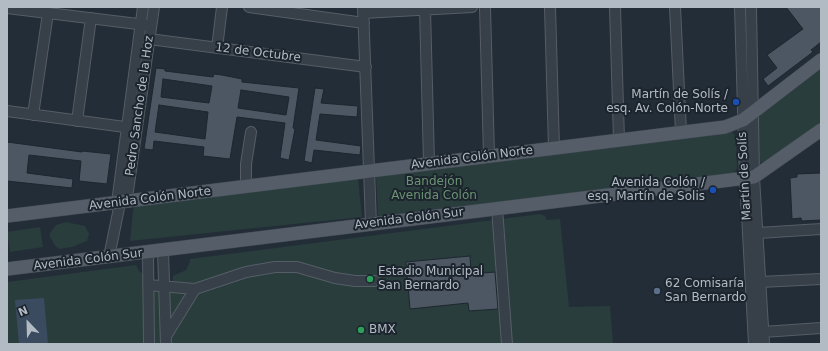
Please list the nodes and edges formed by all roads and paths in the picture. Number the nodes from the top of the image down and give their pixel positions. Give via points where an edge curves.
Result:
1 (143, 7) edge
2 (154, 7) edge
3 (222, 7) edge
4 (249, 7) edge
5 (472, 7) edge
6 (485, 7) edge
7 (550, 7) edge
8 (615, 7) edge
9 (675, 7) edge
10 (740, 7) edge
11 (751, 7) edge
12 (7, 8) edge
13 (425, 9) junction
14 (48, 13) junction
15 (363, 14) edge
16 (91, 18) junction
17 (140, 25) junction
18 (151, 26) junction
19 (149, 39) junction
20 (217, 48) junction
21 (821, 60) edge
22 (366, 67) junction
23 (754, 110) junction
24 (7, 111) edge
25 (33, 115) junction
26 (743, 120) junction
27 (77, 121) junction
28 (127, 128) junction
29 (138, 129) junction
30 (821, 130) edge
31 (251, 132) dead end
32 (681, 132) junction
33 (619, 140) junction
34 (554, 148) junction
35 (489, 156) junction
36 (429, 163) junction
37 (368, 171) junction
38 (750, 178) junction
39 (246, 187) junction
40 (120, 203) junction
41 (497, 208) junction
42 (7, 216) edge
43 (371, 224) junction
44 (821, 229) edge
45 (758, 233) junction
46 (163, 251) junction
47 (148, 253) junction
48 (109, 257) junction
49 (7, 269) edge
50 (821, 278) edge
51 (375, 280) dead end
52 (760, 282) junction
53 (165, 285) junction
54 (148, 286) junction
55 (195, 289) junction
56 (821, 328) edge
57 (763, 332) junction
58 (166, 340) edge
59 (149, 344) edge
60 (507, 344) edge
61 (754, 344) edge
62 (764, 344) edge

1 - 17 street, Pedro Sancho de la Hoz
2 - 18 street, Pedro Sancho de la Hoz
3 - 20 street
4 - 15 street
5 - 13 street
6 - 35 street
7 - 34 street
8 - 33 street
9 - 32 street
10 - 26 street, Martín de Solís
11 - 23 street, Martín de Solís
12 - 14 street
13 - 15 street
13 - 36 street
14 - 16 street
14 - 25 street
15 - 22 street
16 - 17 street
16 - 27 street
17 - 18 street
17 - 28 street, Pedro Sancho de la Hoz
18 - 19 street, Pedro Sancho de la Hoz
19 - 20 street, 12 de Octubre
19 - 29 street, Pedro Sancho de la Hoz
20 - 22 street, 12 de Octubre
21 - 23 main road, Avenida Colón Norte
22 - 37 street
23 - 26 main road, Avenida Colón Norte
23 - 38 street, Martín de Solís
24 - 25 street
25 - 27 street
26 - 32 main road, Avenida Colón Norte via 725,127
26 - 38 street, Martín de Solís
27 - 28 street
28 - 29 street
28 - 40 street, Pedro Sancho de la Hoz via 118,195
29 - 40 street, Pedro Sancho de la Hoz via 128,191
30 - 38 main road, Avenida Colón Sur
31 - 39 street via 246,164
32 - 33 main road, Avenida Colón Norte
33 - 34 main road, Avenida Colón Norte
34 - 35 main road, Avenida Colón Norte
35 - 36 main road, Avenida Colón Norte
36 - 37 main road, Avenida Colón Norte
37 - 39 main road, Avenida Colón Norte
37 - 43 street
38 - 41 main road, Avenida Colón Sur
38 - 45 street, Martín de Solís
38 - 61 street, Martín de Solís
39 - 40 main road, Avenida Colón Norte
40 - 42 main road, Avenida Colón Norte
40 - 48 street, Pedro Sancho de la Hoz
41 - 43 main road, Avenida Colón Sur
41 - 60 street
43 - 46 main road, Avenida Colón Sur
44 - 45 street
45 - 52 street, Martín de Solís
46 - 47 main road, Avenida Colón Sur
46 - 53 street
47 - 48 main road, Avenida Colón Sur
47 - 54 street
48 - 49 main road, Avenida Colón Sur
50 - 52 street
51 - 55 street via 334,278 297,267 275,267 246,272
52 - 57 street, Martín de Solís
53 - 54 street
53 - 55 street
53 - 58 street
54 - 59 street
55 - 58 street
56 - 57 street
57 - 62 street, Martín de Solís

